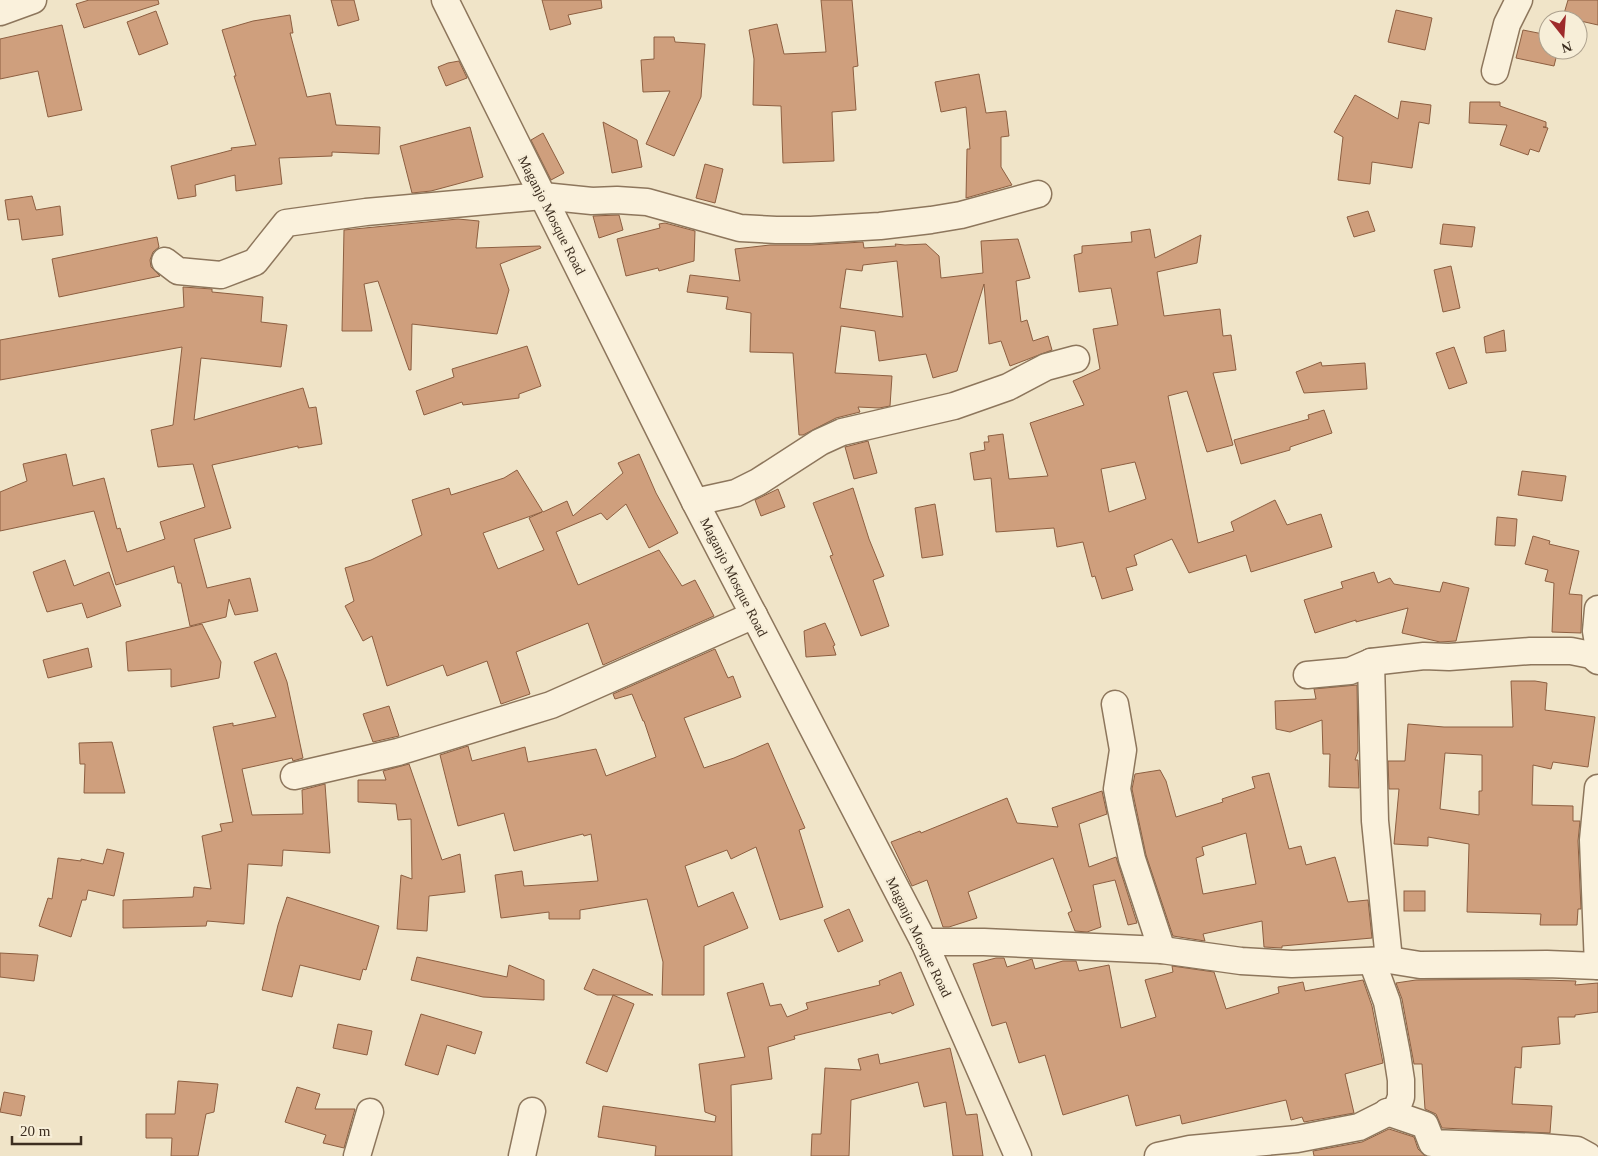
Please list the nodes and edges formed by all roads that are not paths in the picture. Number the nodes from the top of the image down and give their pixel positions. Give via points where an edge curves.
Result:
1 (33, 0) edge
2 (445, 0) edge
3 (1519, 0) edge
4 (0, 12) edge
5 (1495, 71) dead end
6 (1038, 194) dead end
7 (543, 196) junction
8 (165, 261) dead end
9 (1076, 359) dead end
10 (696, 502) junction
11 (1598, 609) edge
12 (754, 615) junction
13 (1598, 643) edge
14 (1598, 661) edge
15 (1371, 662) junction
16 (1307, 674) dead end
17 (1115, 704) dead end
18 (294, 776) dead end
19 (1598, 788) edge
20 (924, 942) junction
21 (1162, 950) junction
22 (1380, 961) junction
23 (1598, 966) edge
24 (532, 1111) dead end
25 (370, 1112) dead end
26 (1387, 1112) junction
27 (357, 1156) edge
28 (522, 1156) edge
29 (1018, 1156) edge
30 (1158, 1156) edge
31 (1588, 1156) edge

1 - 4 street
2 - 7 street, Maganjo Mosque Road
3 - 5 street via 1507,24
6 - 7 street via 931,220 880,226 776,230 740,228 646,202
7 - 8 street via 286,222 255,262 221,276 178,272
7 - 10 street, Maganjo Mosque Road
9 - 10 street via 954,406 842,432 736,493
10 - 12 street, Maganjo Mosque Road
11 - 13 street
12 - 18 street via 551,705 398,752
12 - 20 street, Maganjo Mosque Road
14 - 15 street via 1591,655 1571,651 1530,651
15 - 16 street via 1350,671
15 - 22 street
17 - 21 street via 1123,750 1117,789 1132,860
19 - 23 street via 1593,840
20 - 21 street
20 - 29 street, Maganjo Mosque Road
21 - 22 street via 1292,964
22 - 23 street via 1420,965
22 - 26 street via 1401,1097 1397,1108
24 - 28 street
25 - 27 street
26 - 30 street via 1358,1126 1297,1139 1190,1149
26 - 31 street via 1425,1125 1432,1143 1541,1147 1577,1150

